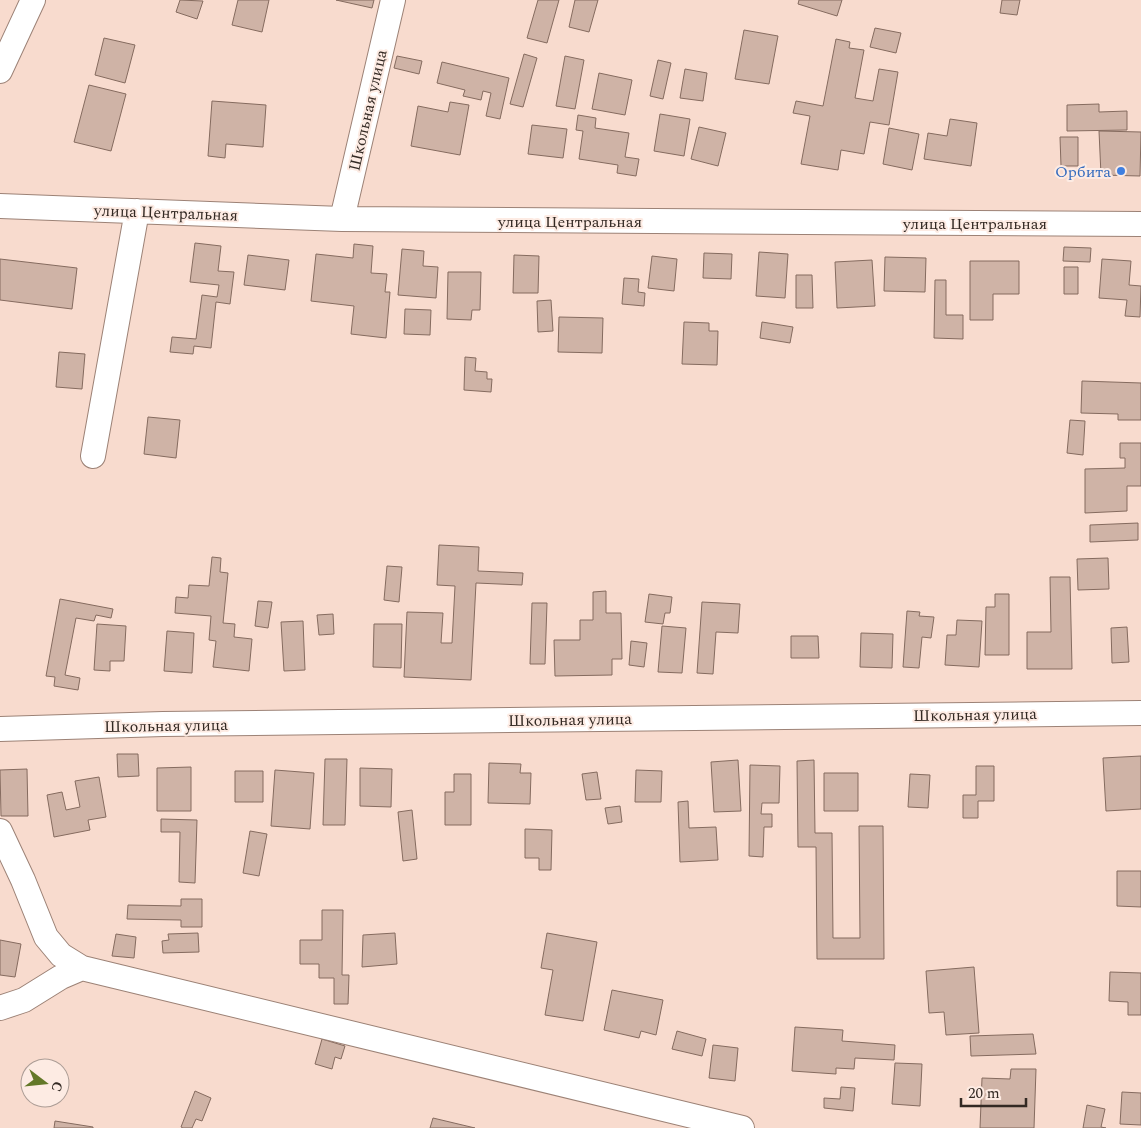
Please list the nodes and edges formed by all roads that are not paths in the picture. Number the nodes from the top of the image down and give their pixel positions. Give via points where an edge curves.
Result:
1 (33, 0) edge
2 (393, 0) edge
3 (0, 71) edge
4 (0, 206) edge
5 (137, 211) junction
6 (342, 219) junction
7 (1141, 224) edge
8 (93, 456) dead end
9 (1141, 712) edge
10 (0, 729) edge
11 (0, 831) edge
12 (82, 968) junction
13 (0, 1008) edge
14 (742, 1128) edge

1 - 3 street
2 - 6 street, Школьная улица
4 - 5 street, улица Центральная
5 - 6 street, улица Центральная
5 - 8 street
6 - 7 street, улица Центральная
9 - 10 street, Школьная улица via 162,724
11 - 12 street via 24,880 46,937 61,955
12 - 13 street via 24,1000
12 - 14 street

